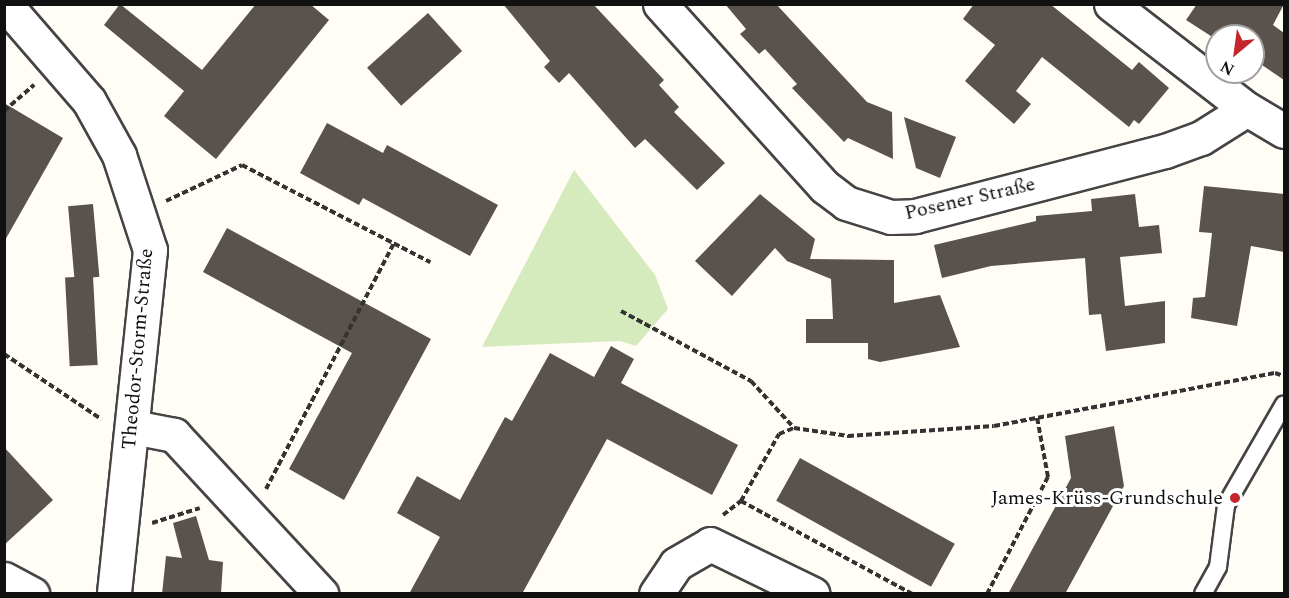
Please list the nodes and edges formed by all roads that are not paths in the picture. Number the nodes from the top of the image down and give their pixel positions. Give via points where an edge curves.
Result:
1 (5, 4) edge
2 (660, 4) edge
3 (1111, 4) edge
4 (1247, 109) junction
5 (1284, 131) edge
6 (1284, 404) edge
7 (133, 427) junction
8 (4, 579) edge
9 (32, 594) edge
10 (114, 594) edge
11 (321, 594) edge
12 (656, 594) edge
13 (813, 594) edge
14 (1203, 594) edge

1 - 7 street, Theodor-Storm-Straße via 89,101 119,155 141,212 150,250
2 - 4 street, Posener Straße via 825,187 846,203 891,217 915,216 1165,151 1201,138
3 - 4 street
4 - 5 street
6 - 14 lane via 1226,505 1218,567
7 - 10 street, Theodor-Storm-Straße
7 - 11 street via 174,435
8 - 9 street
12 - 13 street via 676,564 710,544

